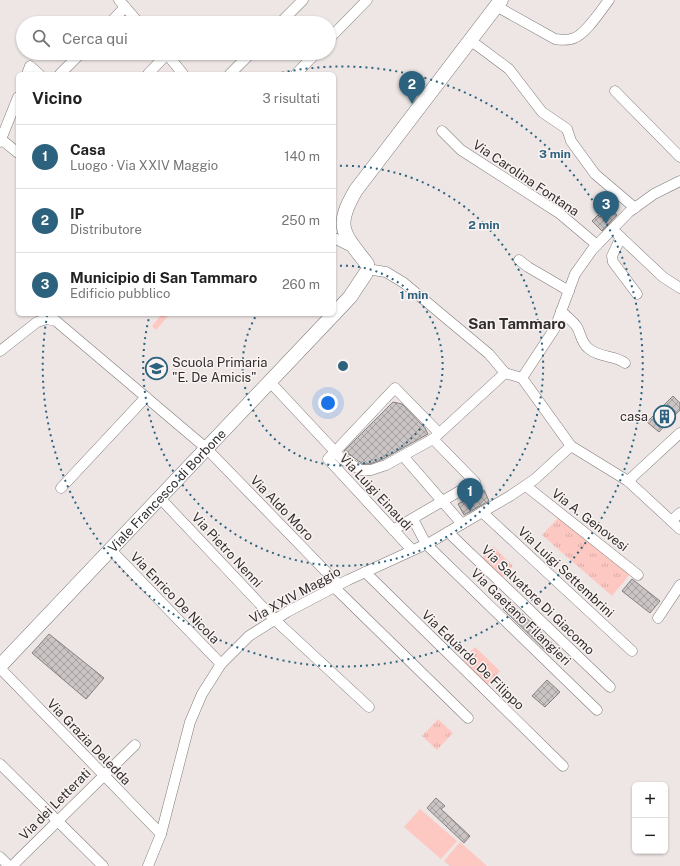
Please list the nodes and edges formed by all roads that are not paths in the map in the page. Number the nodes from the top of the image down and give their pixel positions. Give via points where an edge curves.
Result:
1 (303, 0) edge
2 (367, 0) edge
3 (609, 0) edge
4 (499, 3) edge
5 (122, 4) edge
6 (114, 16) edge
7 (133, 16) edge
8 (287, 16) edge
9 (336, 32) edge
10 (470, 40) junction
11 (74, 60) edge
12 (161, 60) edge
13 (172, 60) edge
14 (244, 60) edge
15 (309, 60) edge
16 (28, 72) edge
17 (37, 72) edge
18 (62, 72) edge
19 (150, 72) edge
20 (181, 72) edge
21 (232, 72) edge
22 (298, 72) edge
23 (615, 91) dead end
24 (16, 102) edge
25 (442, 131) dead end
26 (1, 140) edge
27 (16, 151) edge
28 (680, 157) edge
29 (680, 181) edge
30 (635, 208) junction
31 (612, 229) junction
32 (621, 237) junction
33 (336, 239) edge
34 (597, 245) junction
35 (355, 249) junction
36 (520, 260) dead end
37 (369, 269) junction
38 (680, 288) edge
39 (569, 291) junction
40 (637, 294) dead end
41 (561, 311) junction
42 (336, 312) edge
43 (332, 316) edge
44 (0, 351) edge
45 (625, 364) dead end
46 (505, 373) junction
47 (522, 378) junction
48 (270, 382) junction
49 (146, 397) junction
50 (680, 433) edge
51 (436, 436) junction
52 (571, 446) junction
53 (206, 448) junction
54 (335, 451) junction
55 (403, 456) junction
56 (628, 481) junction
57 (526, 486) junction
58 (61, 488) dead end
59 (160, 498) junction
60 (443, 501) junction
61 (482, 512) junction
62 (680, 513) edge
63 (413, 519) junction
64 (671, 521) junction
65 (462, 524) junction
66 (680, 529) edge
67 (393, 530) junction
68 (448, 532) junction
69 (426, 544) junction
70 (110, 549) junction
71 (412, 550) junction
72 (365, 572) junction
73 (638, 575) dead end
74 (680, 585) edge
75 (336, 586) junction
76 (658, 618) dead end
77 (275, 620) junction
78 (632, 652) dead end
79 (221, 664) junction
80 (0, 667) edge
81 (610, 687) dead end
82 (369, 707) dead end
83 (597, 710) dead end
84 (468, 718) dead end
85 (135, 745) dead end
86 (0, 764) edge
87 (563, 766) dead end
88 (103, 776) junction
89 (57, 821) junction
90 (161, 834) junction
91 (0, 857) edge
92 (9, 866) edge
93 (12, 866) edge
94 (103, 866) edge
95 (148, 866) edge

1 - 8 street
2 - 9 street
3 - 4 street via 581,34 565,40 555,39
4 - 10 street
5 - 6 street
5 - 7 street
10 - 30 street via 509,69 542,112 567,129 571,141 595,174
10 - 35 street via 345,208 342,227
11 - 18 street
12 - 19 street
13 - 20 street
14 - 21 street
15 - 22 street
16 - 17 street via 30,66
23 - 28 street
24 - 26 street
25 - 34 street, Via Carolina Fontana via 461,150 559,213
26 - 27 street
29 - 30 street via 654,194
30 - 31 street
31 - 32 street
31 - 34 street
32 - 38 street via 663,277
32 - 40 street via 612,256 613,262
33 - 35 street
34 - 39 street via 575,274
35 - 37 street
36 - 39 street
37 - 42 street, Viale Francesco di Borbone via 350,297
37 - 46 street via 386,272 404,283 489,354
39 - 41 street
41 - 45 street via 575,325 579,337 587,348 596,354 620,359
41 - 47 street via 555,328
43 - 48 street, Viale Francesco di Borbone
44 - 49 street, Via Aldo Moro via 37,322 47,319 56,321
46 - 47 street
46 - 51 street
47 - 52 street
48 - 53 street, Viale Francesco di Borbone
48 - 54 street
49 - 53 street, Via Aldo Moro
49 - 58 street
50 - 56 street
51 - 54 street via 395,388
51 - 55 street
51 - 60 street via 475,482
52 - 56 street
52 - 57 street, Via XXIV Maggio
53 - 59 street, Viale Francesco di Borbone
53 - 75 street, Via Aldo Moro
54 - 55 street via 350,465 361,470 384,466
54 - 67 street, Via Luigi Einaudi via 328,459
55 - 60 street
56 - 64 street
57 - 61 street, Via XXIV Maggio
57 - 73 street, Via A. Genovesi
59 - 70 street, Viale Francesco di Borbone
59 - 77 street, Via Pietro Nenni
60 - 63 street
60 - 65 street
61 - 65 street, Via XXIV Maggio
61 - 78 street, Via Luigi Settembrini
62 - 64 street
63 - 67 street
63 - 69 street, Via Gaetano Filangieri
64 - 66 street
65 - 68 street, Via XXIV Maggio
67 - 71 street, Via Luigi Einaudi
68 - 69 street, Via XXIV Maggio
68 - 81 street, Via Salvatore Di Giacomo
69 - 71 street, Via XXIV Maggio
69 - 83 street, Via Gaetano Filangieri
70 - 79 street, Via Enrico De Nicola
70 - 80 street, Viale Francesco di Borbone
71 - 72 street, Via XXIV Maggio
72 - 75 street, Via XXIV Maggio
72 - 87 street, Via Eduardo De Filippo
74 - 76 street
75 - 77 street, Via XXIV Maggio
75 - 84 street, Via Aldo Moro
77 - 79 street, Via XXIV Maggio via 249,636
77 - 82 street, Via Pietro Nenni
79 - 90 street, Via XXIV Maggio via 202,694 190,722
80 - 88 street, Via Grazia Deledda
85 - 88 street, Via dei Letterati
86 - 89 street
88 - 89 street, Via dei Letterati
88 - 90 street, Via Grazia Deledda
89 - 93 street, Via dei Letterati
89 - 94 street
90 - 95 street, Via XXIV Maggio
91 - 92 street

